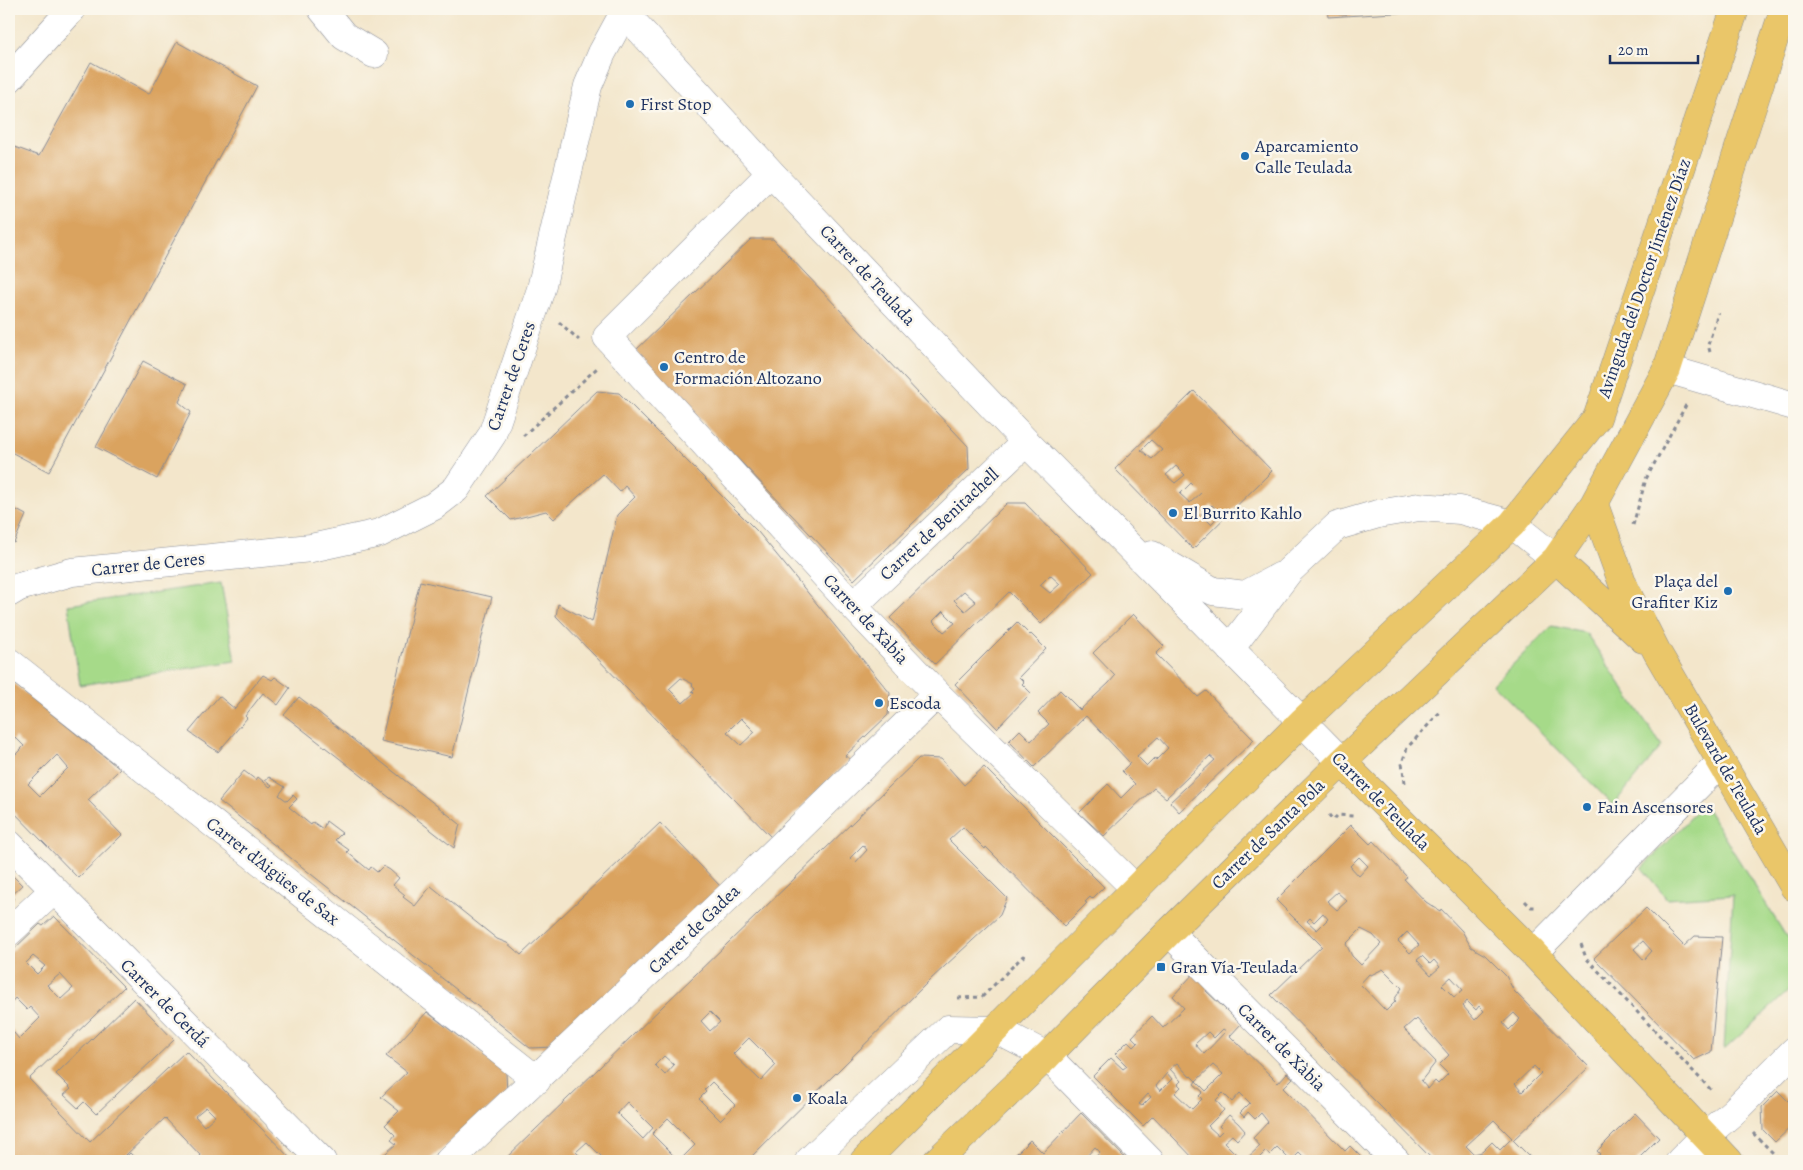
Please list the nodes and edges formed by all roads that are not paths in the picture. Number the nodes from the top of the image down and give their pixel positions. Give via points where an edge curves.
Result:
1 (72, 9) edge
2 (322, 9) edge
3 (623, 9) edge
4 (1735, 9) edge
5 (1784, 9) edge
6 (374, 54) dead end
7 (9, 79) edge
8 (771, 173) junction
9 (1667, 369) junction
10 (1794, 406) edge
11 (1026, 442) junction
12 (1594, 504) junction
13 (1512, 524) junction
14 (1121, 537) junction
15 (1556, 559) junction
16 (1289, 571) junction
17 (9, 593) edge
18 (853, 606) junction
19 (1230, 649) junction
20 (1657, 652) junction
21 (9, 662) edge
22 (937, 694) junction
23 (1303, 721) junction
24 (1342, 762) junction
25 (1721, 762) junction
26 (9, 844) edge
27 (1794, 887) edge
28 (1136, 889) junction
29 (53, 891) junction
30 (9, 932) edge
31 (1169, 932) junction
32 (1532, 953) junction
33 (997, 1030) junction
34 (1794, 1051) edge
35 (1047, 1056) junction
36 (537, 1080) junction
37 (1705, 1136) junction
38 (322, 1161) edge
39 (449, 1161) edge
40 (809, 1161) edge
41 (864, 1161) edge
42 (937, 1161) edge
43 (1150, 1161) edge
44 (1396, 1161) edge
45 (1680, 1161) edge
46 (1729, 1161) edge

1 - 7 street
2 - 6 street via 344,36
3 - 8 street, Carrer de Teulada
3 - 17 street, Carrer de Ceres via 588,86 541,288 492,435 456,489 434,506 380,533 311,548 72,572 19,587
4 - 13 main road, Avinguda del Doctor Jiménez Díaz via 1597,418
5 - 9 main road
8 - 11 street, Carrer de Teulada
8 - 18 street, Carrer de Xàbia via 595,340
9 - 10 street
9 - 12 main road
11 - 14 street, Carrer de Teulada
11 - 18 street, Carrer de Benitachell
12 - 15 main road, Carrer de Santa Pola
12 - 20 main road, Bulevard de Teulada via 1624,587
13 - 15 street, Bulevard de Teulada
13 - 16 street, Carrer de Teulada via 1460,510 1419,507 1378,514 1337,526
13 - 23 main road
14 - 16 street, Carrer de Teulada via 1213,591 1245,595
14 - 19 street, Carrer de Teulada
15 - 20 main road, Bulevard de Teulada
15 - 24 main road, Carrer de Santa Pola
16 - 19 street, Carrer de Teulada
18 - 22 street, Carrer de Xàbia
19 - 23 street, Carrer de Teulada
20 - 25 main road, Bulevard de Teulada
21 - 36 street, Carrer d'Aigües de Sax
22 - 28 street, Carrer de Xàbia
22 - 36 street, Carrer de Gadea
23 - 24 street, Carrer de Teulada
23 - 28 main road
24 - 31 main road, Carrer de Santa Pola
24 - 32 main road, Carrer de Teulada
25 - 27 main road, Bulevard de Teulada
25 - 32 street
26 - 29 street, Carrer de Cerdá
28 - 33 main road
29 - 30 street
29 - 38 street, Carrer de Cerdá
31 - 35 main road, Carrer de Santa Pola
31 - 44 street, Carrer de Xàbia
32 - 37 main road, Carrer de Teulada
33 - 35 street
33 - 40 street via 948,1029
33 - 41 main road
34 - 37 street
35 - 42 main road, Carrer de Santa Pola
35 - 43 street
36 - 39 street, Carrer de Gadea
37 - 45 street
37 - 46 main road, Carrer de Teulada

